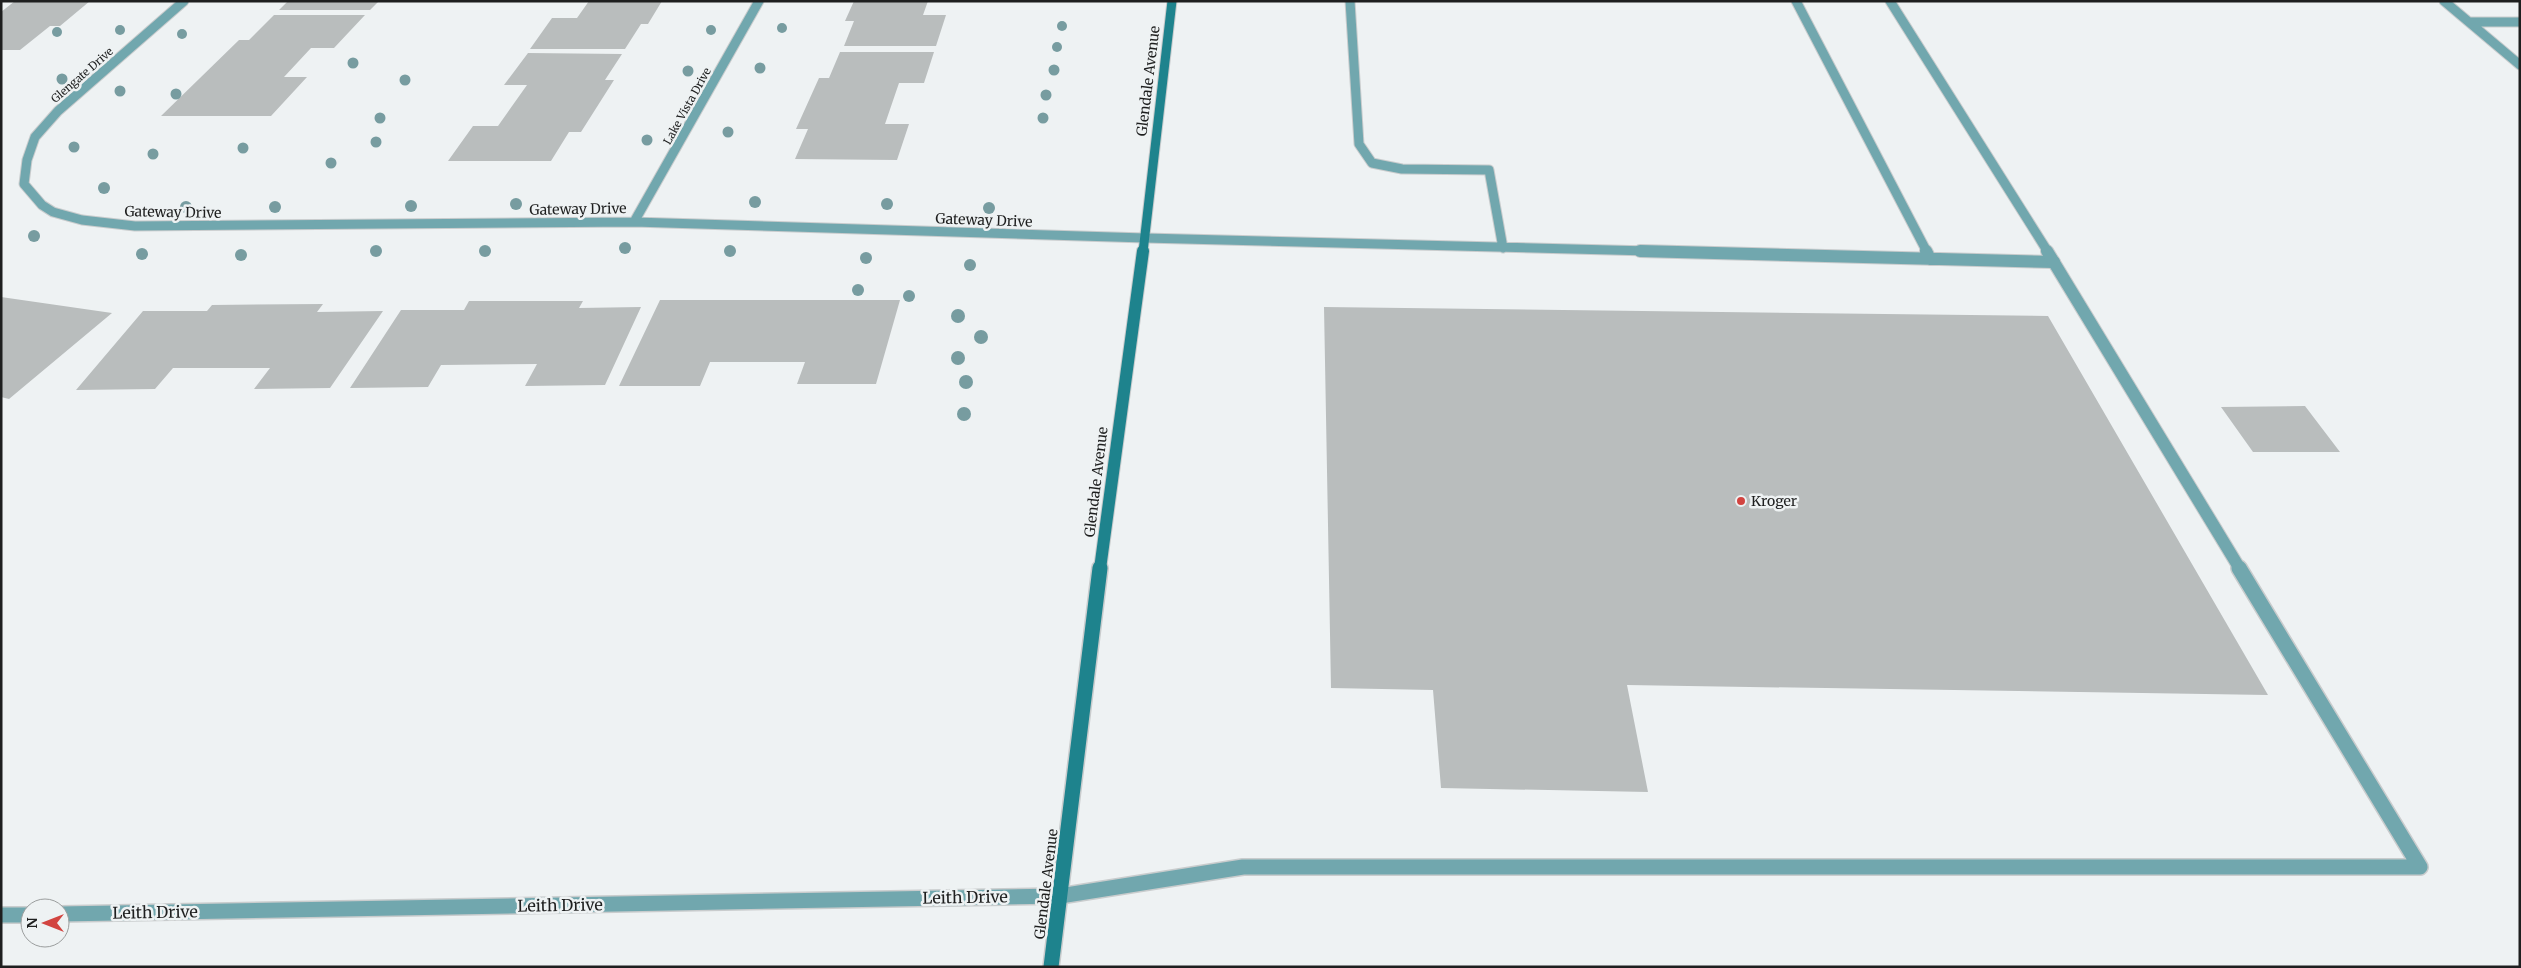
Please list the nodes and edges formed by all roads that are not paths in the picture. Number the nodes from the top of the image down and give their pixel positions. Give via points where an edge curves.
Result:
1 (184, 1) edge
2 (759, 1) edge
3 (1172, 1) edge
4 (1350, 1) edge
5 (1796, 1) edge
6 (1890, 1) edge
7 (2444, 1) edge
8 (2469, 22) junction
9 (2520, 22) edge
10 (2520, 65) edge
11 (24, 184) joint
12 (634, 222) junction
13 (1145, 238) junction
14 (1503, 248) junction
15 (1930, 259) junction
16 (2054, 262) junction
17 (1060, 896) junction
18 (20, 914) edge
19 (70, 914) edge
20 (1, 915) edge
21 (1051, 967) edge

1 - 11 street, Glengate Drive via 64,106 35,137 27,160
2 - 12 street, Lake Vista Drive
3 - 13 main road, Glendale Avenue
4 - 14 street via 1359,144 1372,163 1402,169 1489,170
5 - 15 street
6 - 16 street
7 - 8 street
8 - 9 street
8 - 10 street
11 - 12 street, Gateway Drive via 43,206 107,225
12 - 13 street, Gateway Drive
13 - 14 street, Gateway Drive
13 - 17 main road, Glendale Avenue via 1114,449
14 - 15 street, Gateway Drive
15 - 16 street, Gateway Drive
16 - 17 street, Leith Drive via 2420,867 1243,867
17 - 19 street, Leith Drive
17 - 21 main road, Glendale Avenue
18 - 20 street

